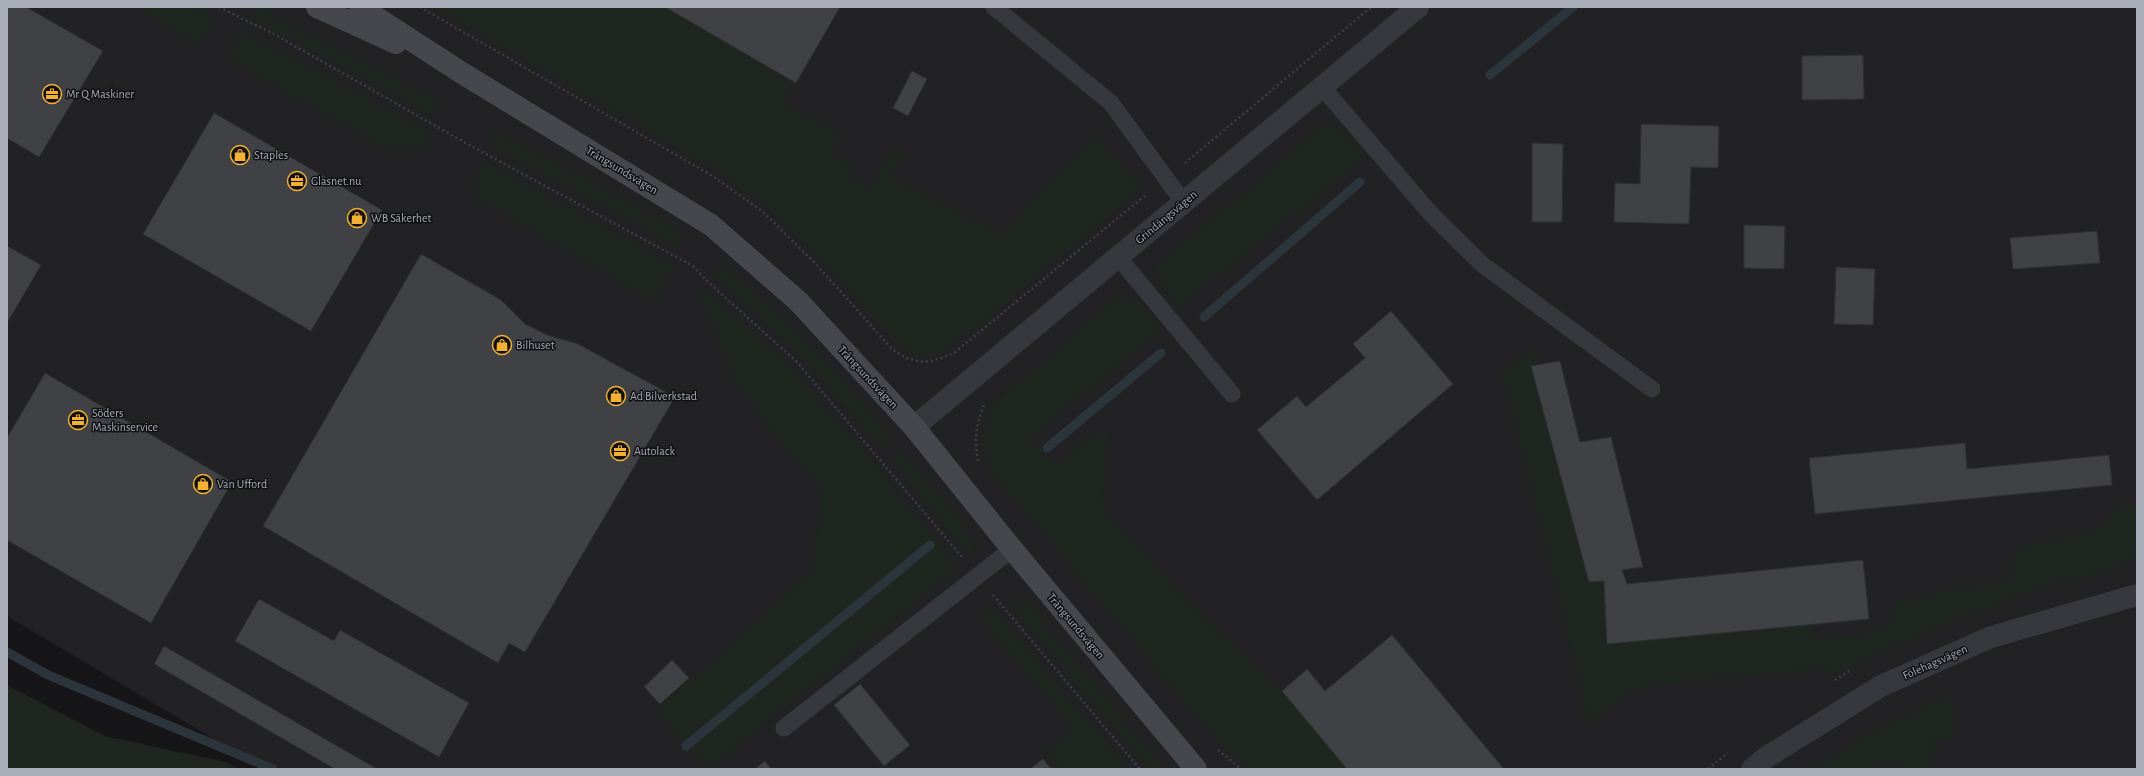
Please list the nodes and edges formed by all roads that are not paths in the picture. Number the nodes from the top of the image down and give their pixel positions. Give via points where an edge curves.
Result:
1 (317, 7) edge
2 (360, 7) edge
3 (994, 7) edge
4 (1418, 7) edge
5 (462, 73) junction
6 (1322, 87) junction
7 (1184, 203) junction
8 (1118, 257) junction
9 (1652, 390) dead end
10 (1232, 394) dead end
11 (914, 428) junction
12 (1012, 549) junction
13 (2137, 596) edge
14 (784, 728) dead end
15 (1196, 769) edge
16 (1752, 769) edge

1 - 5 main road, Trångsundsvägen
2 - 5 main road, Trångsundsvägen
3 - 7 lane via 1111,103
4 - 6 street, Grindängsvägen
5 - 11 main road, Trångsundsvägen via 711,225 798,301
6 - 7 street, Grindängsvägen
6 - 9 lane via 1431,214 1483,265
7 - 8 street, Grindängsvägen
8 - 10 lane
8 - 11 street, Grindängsvägen
11 - 12 main road, Trångsundsvägen
12 - 14 lane
12 - 15 main road, Trångsundsvägen
13 - 16 street, Fölehagsvägen via 1991,637 1881,686 1765,758

